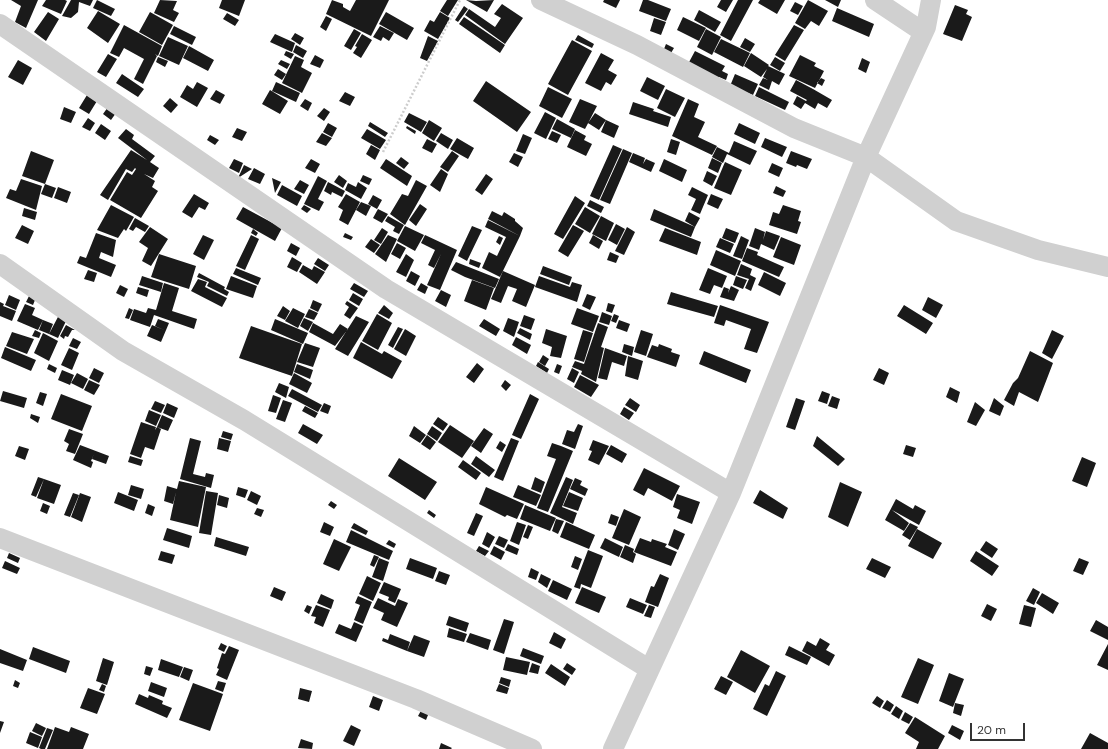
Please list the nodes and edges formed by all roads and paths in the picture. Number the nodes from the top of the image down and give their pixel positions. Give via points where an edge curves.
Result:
1 (460, 0) edge
2 (540, 0) edge
3 (875, 0) edge
4 (931, 0) edge
5 (0, 24) edge
6 (923, 32) junction
7 (382, 152) dead end
8 (866, 157) junction
9 (0, 264) edge
10 (1108, 267) edge
11 (731, 493) junction
12 (0, 538) edge
13 (649, 669) junction
14 (532, 749) edge
15 (613, 749) edge

1 - 7 path
2 - 8 street via 637,45 794,128
3 - 6 street
4 - 6 street
5 - 11 street via 386,289
6 - 8 street
8 - 10 street via 956,221 1038,250
8 - 11 street
9 - 13 street via 123,351 244,420
11 - 13 street
12 - 14 street via 416,699
13 - 15 street

